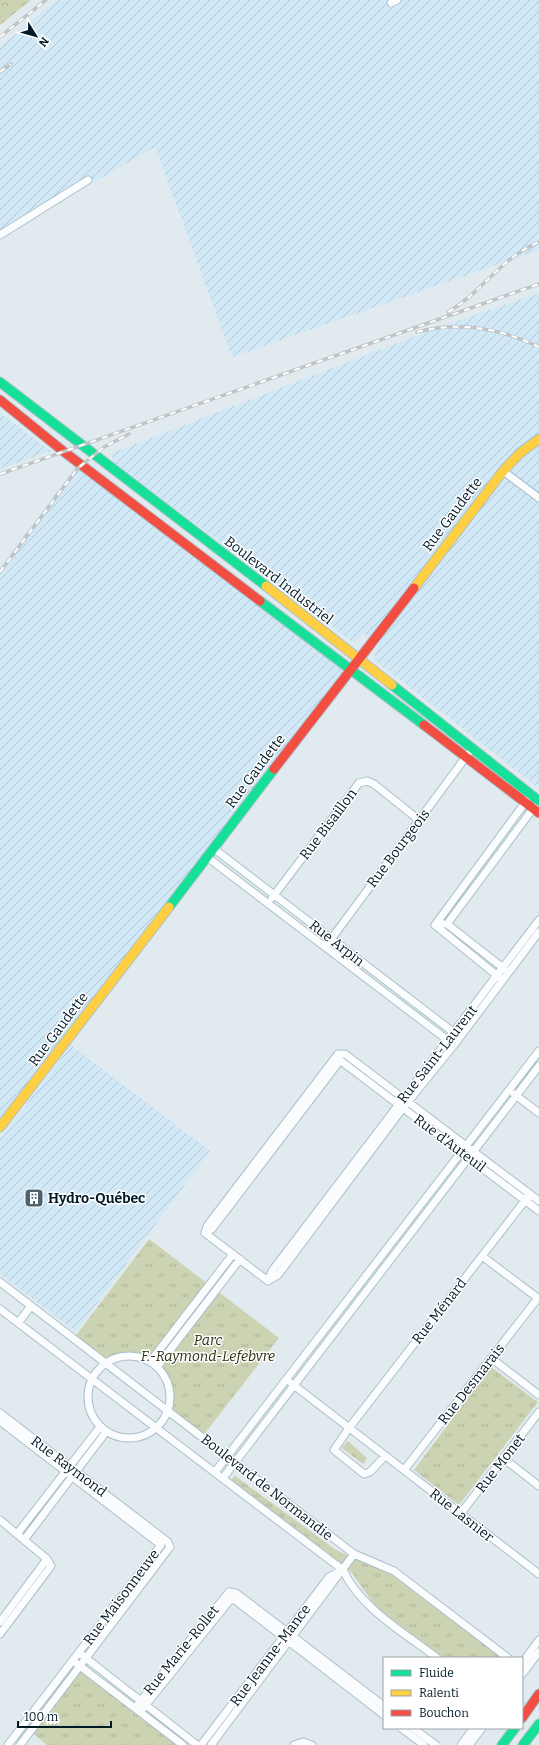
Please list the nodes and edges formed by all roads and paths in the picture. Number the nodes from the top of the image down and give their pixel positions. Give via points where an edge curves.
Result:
1 (88, 180) dead end
2 (0, 234) edge
3 (0, 382) edge
4 (0, 400) edge
5 (28, 403) junction
6 (10, 408) junction
7 (539, 439) edge
8 (503, 470) junction
9 (539, 498) edge
10 (183, 524) junction
11 (172, 533) junction
12 (247, 573) junction
13 (236, 582) junction
14 (282, 599) junction
15 (272, 610) junction
16 (358, 659) junction
17 (350, 670) junction
18 (472, 749) junction
19 (466, 757) junction
20 (528, 799) junction
21 (538, 806) edge
22 (419, 820) junction
23 (214, 848) junction
24 (207, 857) junction
25 (476, 869) junction
26 (483, 875) junction
27 (275, 895) junction
28 (268, 904) junction
29 (539, 920) edge
30 (447, 924) junction
31 (435, 925) junction
32 (539, 932) edge
33 (331, 939) junction
34 (325, 947) junction
35 (506, 970) junction
36 (500, 978) junction
37 (454, 1032) junction
38 (460, 1037) junction
39 (448, 1040) junction
40 (454, 1045) junction
41 (539, 1051) edge
42 (342, 1056) junction
43 (539, 1066) edge
44 (509, 1090) junction
45 (516, 1096) junction
46 (406, 1100) junction
47 (401, 1106) junction
48 (539, 1113) edge
49 (0, 1127) edge
50 (466, 1146) junction
51 (474, 1151) junction
52 (461, 1152) junction
53 (469, 1158) junction
54 (530, 1194) junction
55 (525, 1200) junction
56 (539, 1201) edge
57 (419, 1206) junction
58 (539, 1211) edge
59 (427, 1212) junction
60 (233, 1254) junction
61 (482, 1256) junction
62 (240, 1259) junction
63 (375, 1264) junction
64 (383, 1269) junction
65 (0, 1283) edge
66 (538, 1299) edge
67 (31, 1306) junction
68 (0, 1309) edge
69 (18, 1323) junction
70 (329, 1324) junction
71 (175, 1329) junction
72 (336, 1330) junction
73 (182, 1334) junction
74 (491, 1358) junction
75 (150, 1362) junction
76 (106, 1363) junction
77 (157, 1367) junction
78 (286, 1379) junction
79 (91, 1380) junction
80 (294, 1385) junction
81 (539, 1395) edge
82 (167, 1411) junction
83 (539, 1412) edge
84 (1, 1416) edge
85 (100, 1427) junction
86 (155, 1428) junction
87 (349, 1428) junction
88 (106, 1432) junction
89 (228, 1456) junction
90 (384, 1456) junction
91 (503, 1458) junction
92 (236, 1462) junction
93 (68, 1469) junction
94 (404, 1470) junction
95 (215, 1472) junction
96 (74, 1474) junction
97 (223, 1478) junction
98 (539, 1486) edge
99 (461, 1513) junction
100 (134, 1519) junction
101 (0, 1520) edge
102 (17, 1534) junction
103 (24, 1540) junction
104 (161, 1545) junction
105 (170, 1547) junction
106 (354, 1554) junction
107 (47, 1559) junction
108 (343, 1570) junction
109 (539, 1574) edge
110 (11, 1613) junction
111 (0, 1622) edge
112 (0, 1634) edge
113 (288, 1637) junction
114 (539, 1640) edge
115 (539, 1652) edge
116 (79, 1653) junction
117 (436, 1657) edge
118 (507, 1657) edge
119 (86, 1658) junction
120 (73, 1660) junction
121 (523, 1662) edge
122 (80, 1666) junction
123 (523, 1671) edge
124 (539, 1694) edge
125 (143, 1702) junction
126 (379, 1705) edge
127 (138, 1710) junction
128 (523, 1717) edge
129 (539, 1724) edge
130 (402, 1729) edge
131 (414, 1729) edge
132 (473, 1729) edge
133 (481, 1729) edge
134 (513, 1729) edge
135 (17, 1733) junction
136 (24, 1739) junction
137 (8, 1745) edge
138 (20, 1745) edge
139 (183, 1745) edge
140 (197, 1745) edge
141 (201, 1745) edge
142 (211, 1745) edge
143 (294, 1745) edge
144 (312, 1745) edge
145 (424, 1745) edge
146 (436, 1745) edge
147 (461, 1745) edge
148 (469, 1745) edge
149 (502, 1745) edge
150 (523, 1745) edge

1 - 2 street
3 - 5 main road, Boulevard Industriel
4 - 6 main road, Boulevard Industriel
5 - 6 main road
5 - 10 main road, Boulevard Industriel
6 - 11 main road, Boulevard Industriel
7 - 8 main road, Rue Gaudette
8 - 9 street
8 - 16 main road, Rue Gaudette
10 - 11 main road
10 - 12 main road, Boulevard Industriel
11 - 13 main road, Boulevard Industriel
12 - 13 main road
12 - 14 main road, Boulevard Industriel
13 - 15 main road, Boulevard Industriel
14 - 15 main road
14 - 16 main road, Boulevard Industriel
15 - 17 main road, Boulevard Industriel
16 - 17 main road, Rue Gaudette
16 - 18 main road, Boulevard Industriel
17 - 19 main road, Boulevard Industriel
17 - 23 main road, Rue Gaudette
18 - 19 street, Rue Bourgeois
18 - 20 main road, Boulevard Industriel
19 - 20 main road, Boulevard Industriel
19 - 22 street, Rue Bourgeois
20 - 21 main road, Boulevard Industriel
20 - 25 street
21 - 26 street
22 - 27 street, Rue Bisaillon via 374,784 367,781 359,783
22 - 33 street, Rue Bourgeois
23 - 24 main road, Rue Gaudette
23 - 27 street, Rue Arpin
24 - 28 street, Rue Arpin
24 - 49 main road, Rue Gaudette
25 - 26 street
25 - 31 street
26 - 30 street
27 - 28 street, Rue Bisaillon
27 - 33 street, Rue Arpin
28 - 34 street, Rue Arpin
29 - 35 street, Rue Saint-Laurent
30 - 31 street
30 - 35 street
31 - 36 street
32 - 35 street, Rue Saint-Laurent
33 - 34 street, Rue Bourgeois
33 - 37 street, Rue Arpin
34 - 39 street, Rue Arpin
35 - 36 street, Rue Saint-Laurent
36 - 37 street, Rue Saint-Laurent
36 - 38 street, Rue Saint-Laurent
37 - 38 street, Rue Arpin
37 - 39 street, Rue Saint-Laurent
38 - 40 street, Rue Saint-Laurent
39 - 40 street, Rue Arpin
39 - 46 street, Rue Saint-Laurent
40 - 46 street, Rue Saint-Laurent
41 - 44 street
42 - 46 street, Rue d'Auteuil
42 - 47 street, Rue d'Auteuil
42 - 60 street, Rue Saint-Laurent via 206,1229
43 - 45 street
44 - 45 street
44 - 50 street
45 - 48 street
45 - 51 street
46 - 47 street, Rue Saint-Laurent
46 - 50 street, Rue d'Auteuil
47 - 52 street, Rue d'Auteuil
47 - 62 street, Rue Saint-Laurent via 278,1275 268,1281
50 - 51 street, Rue d'Auteuil
50 - 52 street
51 - 53 street
51 - 54 street, Rue d'Auteuil
52 - 53 street, Rue d'Auteuil
52 - 57 street
53 - 55 street, Rue d'Auteuil
53 - 59 street
54 - 55 street, Rue Ménard
54 - 56 street, Rue d'Auteuil
55 - 58 street, Rue d'Auteuil
55 - 61 street, Rue Ménard
57 - 59 street
57 - 63 street
59 - 64 street
60 - 62 street, Rue Saint-Laurent
60 - 71 street
61 - 66 street
61 - 87 street, Rue Ménard
62 - 73 street
63 - 64 street
63 - 70 street
64 - 72 street
65 - 67 street, Boulevard de Normandie
66 - 74 street, Rue Desmarais
67 - 69 street
67 - 76 street, Boulevard de Normandie
68 - 69 street, Boulevard de Normandie
69 - 79 street, Boulevard de Normandie
70 - 72 street
70 - 78 street
71 - 73 street
71 - 75 street
72 - 80 street
73 - 77 street
74 - 81 street
74 - 94 street, Rue Desmarais
75 - 76 street via 139,1357 127,1356
75 - 77 street
76 - 79 street
76 - 82 street, Boulevard de Normandie
77 - 82 street via 169,1388 170,1400
78 - 80 street, Rue Lasnier
78 - 89 street
79 - 85 street via 88,1404
79 - 86 street, Boulevard de Normandie
80 - 87 street, Rue Lasnier
80 - 92 street
82 - 86 street
82 - 89 street, Boulevard de Normandie
83 - 91 street, Rue Monet
84 - 93 street, Rue Raymond
85 - 88 street
85 - 93 street
86 - 88 street via 143,1436 127,1438
86 - 95 street, Boulevard de Normandie
87 - 90 street, Rue Lasnier
87 - 90 street via 334,1450 364,1474 370,1472
88 - 96 street
89 - 92 street, Boulevard de Normandie
89 - 95 street
90 - 94 street, Rue Lasnier
91 - 98 street
91 - 99 street, Rue Monet
92 - 97 street
92 - 106 street, Boulevard de Normandie
93 - 96 street, Rue Raymond
93 - 102 street
94 - 99 street, Rue Lasnier
95 - 97 street, Boulevard de Normandie
96 - 100 street, Rue Raymond
96 - 103 street
97 - 108 street, Boulevard de Normandie
99 - 109 street, Rue Lasnier
100 - 104 street, Rue Raymond
100 - 105 street, Rue Raymond via 168,1542
101 - 102 street
102 - 103 street
103 - 107 street
104 - 105 street, Rue Maisonneuve
104 - 116 street, Rue Maisonneuve
105 - 119 street, Rue Maisonneuve
106 - 108 street, Rue Jeanne-Mance
106 - 118 street, Boulevard de Normandie via 394,1571
107 - 110 street
107 - 110 street via 51,1566
108 - 113 street, Rue Jeanne-Mance
108 - 117 street, Boulevard de Normandie via 357,1594
110 - 111 street
110 - 112 street
113 - 125 street, Rue Marie-Rollet via 236,1593 230,1596
113 - 126 street, Rue Marie-Rollet
113 - 141 street, Rue Jeanne-Mance
113 - 142 street, Rue Jeanne-Mance
114 - 121 street
115 - 123 street
116 - 119 street
116 - 120 street, Rue Maisonneuve
119 - 122 street, Rue Maisonneuve
119 - 125 street
120 - 122 street
120 - 135 street, Rue Maisonneuve
122 - 127 street
122 - 136 street, Rue Maisonneuve
124 - 128 main road
125 - 127 street, Rue Marie-Rollet
125 - 140 street
127 - 139 street
129 - 150 main road
130 - 145 street
131 - 146 street
132 - 147 street
133 - 148 street
134 - 149 main road
135 - 136 street
135 - 137 street, Rue Maisonneuve
136 - 138 street, Rue Maisonneuve
143 - 144 street via 303,1742

